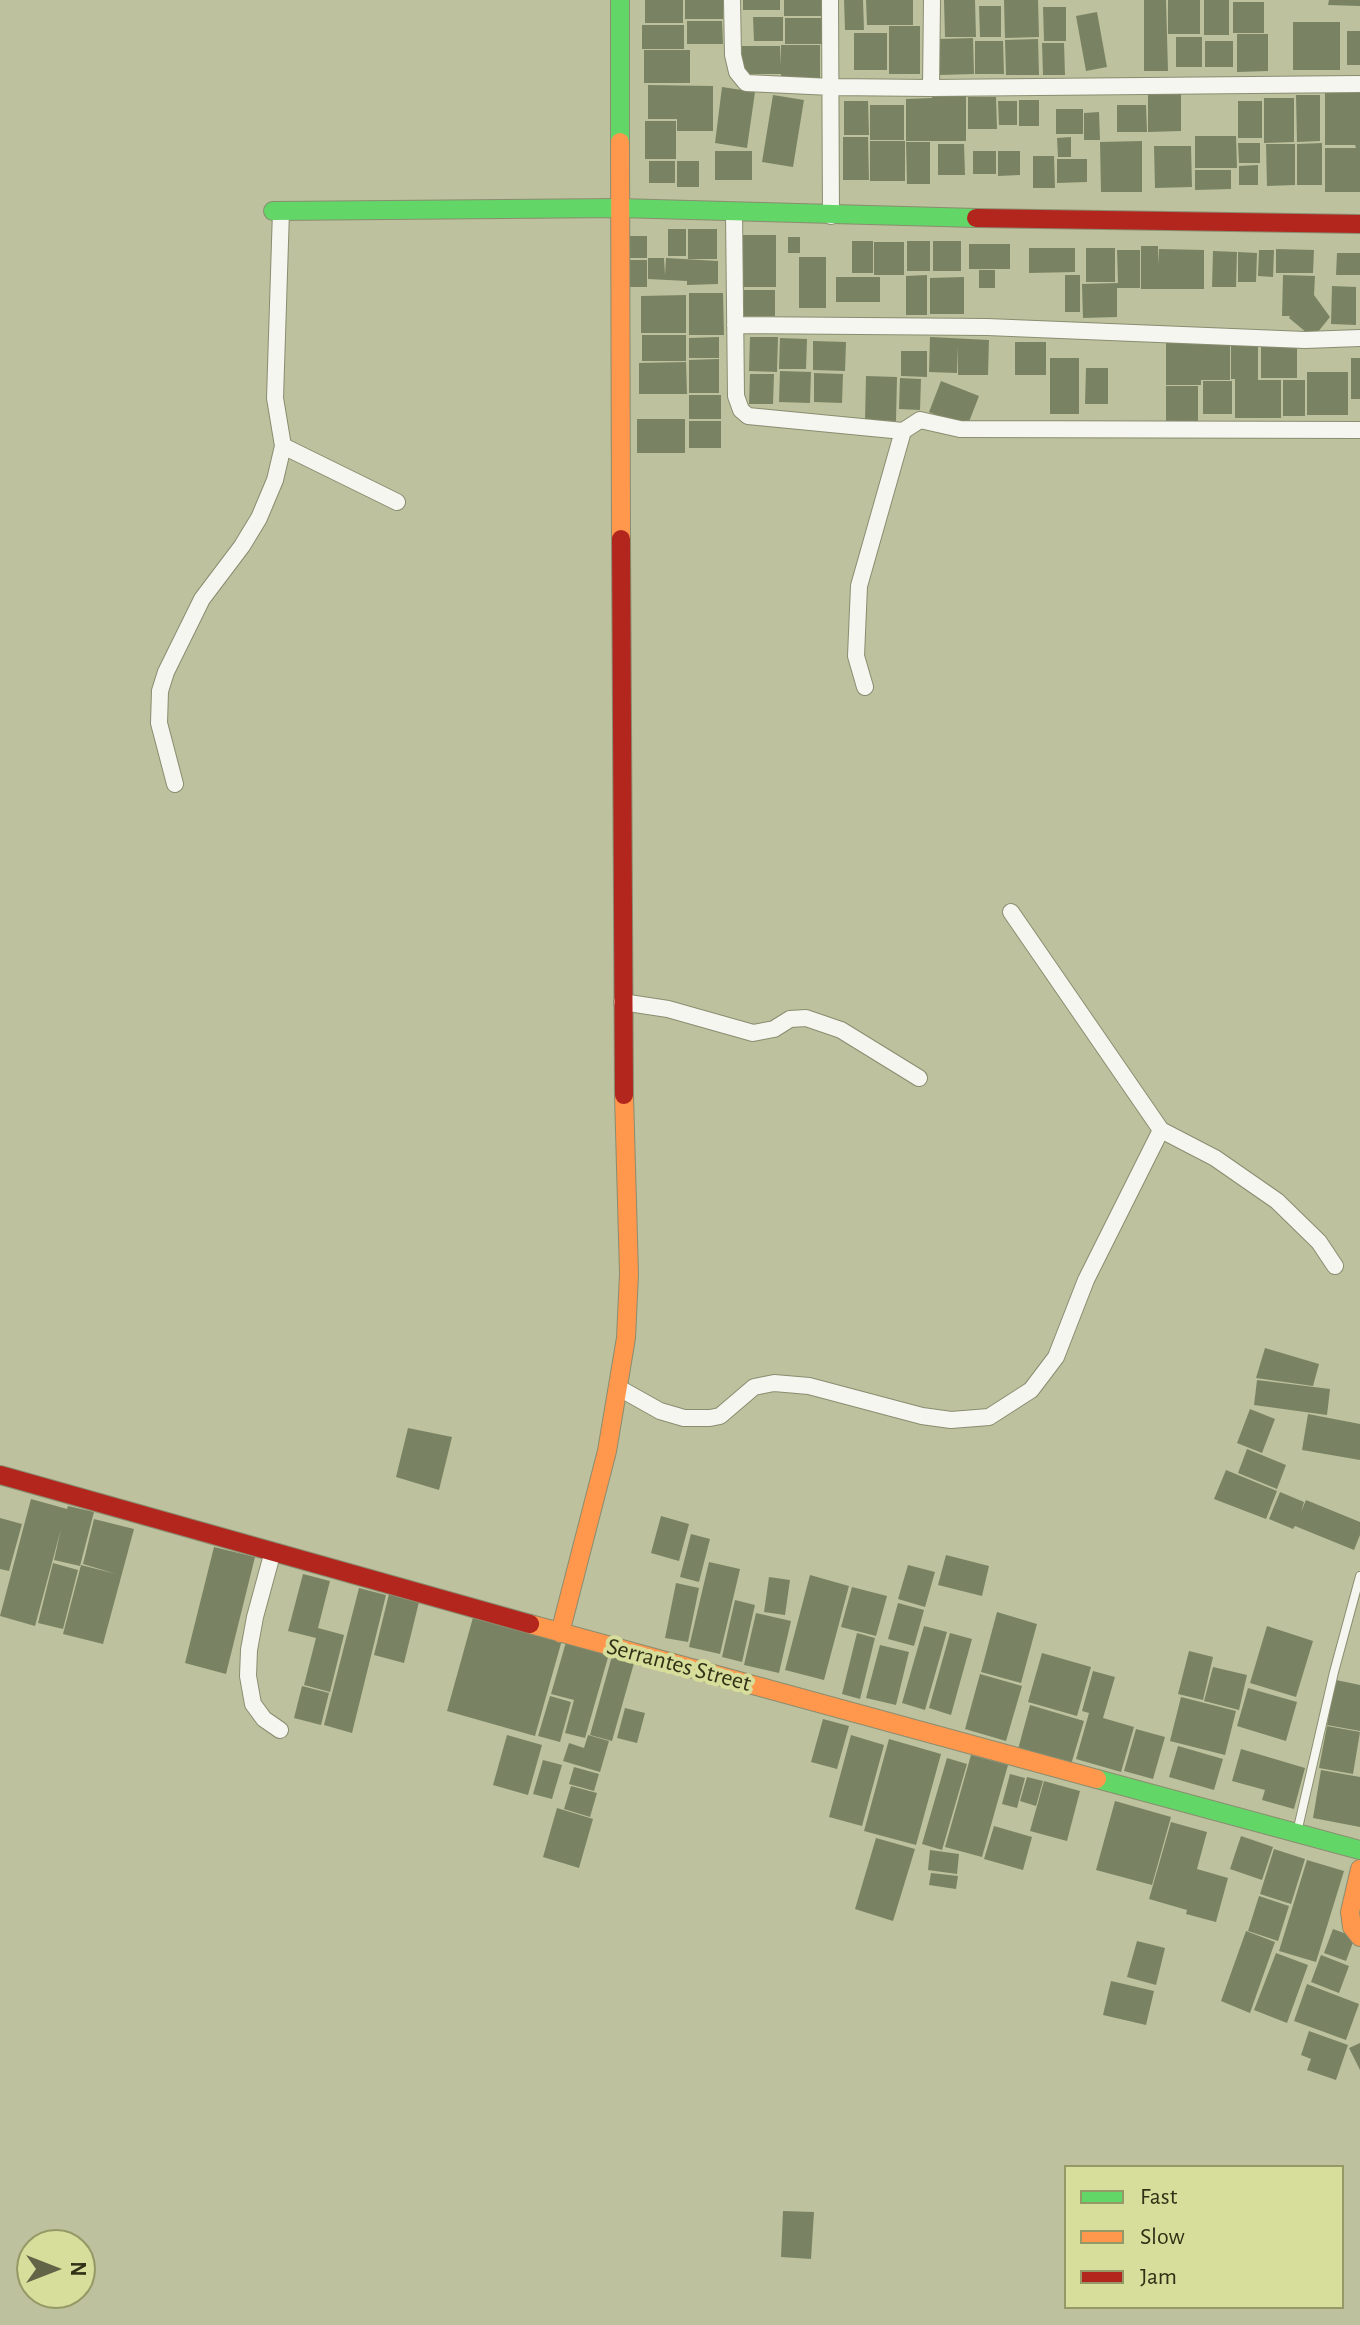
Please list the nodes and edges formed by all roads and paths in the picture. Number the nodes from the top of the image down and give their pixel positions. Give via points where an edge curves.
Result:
1 (620, 0) edge
2 (732, 0) edge
3 (830, 0) edge
4 (932, 0) edge
5 (1360, 84) edge
6 (832, 87) junction
7 (931, 88) junction
8 (619, 208) junction
9 (277, 211) joint
10 (734, 213) junction
11 (831, 216) junction
12 (1360, 224) edge
13 (735, 325) junction
14 (1360, 338) edge
15 (1360, 430) edge
16 (903, 431) junction
17 (283, 446) junction
18 (397, 502) dead end
19 (865, 687) dead end
20 (175, 784) dead end
21 (1011, 912) dead end
22 (622, 1002) junction
23 (919, 1078) dead end
24 (1161, 1130) junction
25 (1335, 1266) dead end
26 (619, 1388) junction
27 (0, 1475) edge
28 (273, 1551) junction
29 (1360, 1576) edge
30 (560, 1633) junction
31 (280, 1730) dead end
32 (1297, 1833) junction
33 (1360, 1850) edge
34 (1360, 1869) edge
35 (1360, 1937) edge

1 - 8 street
2 - 6 street via 733,55 743,81
3 - 6 street
4 - 7 street
5 - 7 street
6 - 7 street
6 - 11 street
8 - 9 street
8 - 10 street
8 - 22 street
9 - 17 street via 275,398
10 - 11 street
10 - 13 street
11 - 12 street
13 - 14 street
13 - 16 street via 736,396 748,416
15 - 16 street via 960,429 920,420
16 - 19 street via 859,586 856,656
17 - 18 street
17 - 20 street via 263,511 202,599 166,672 159,723
21 - 24 street
22 - 23 street via 753,1033 806,1018 841,1030
22 - 26 street via 629,1274
24 - 25 street via 1215,1158 1277,1201 1319,1242
24 - 26 street via 1086,1280 1056,1357 1031,1390 989,1417 922,1416 809,1386 774,1383 754,1387 720,1416 684,1418
26 - 30 street
27 - 28 street, Serrantes Street
28 - 30 street, Serrantes Street
28 - 31 street via 255,1617 248,1676 256,1710
29 - 32 lane
30 - 32 street, Serrantes Street
32 - 33 street, Serrantes Street
34 - 35 street via 1350,1918

